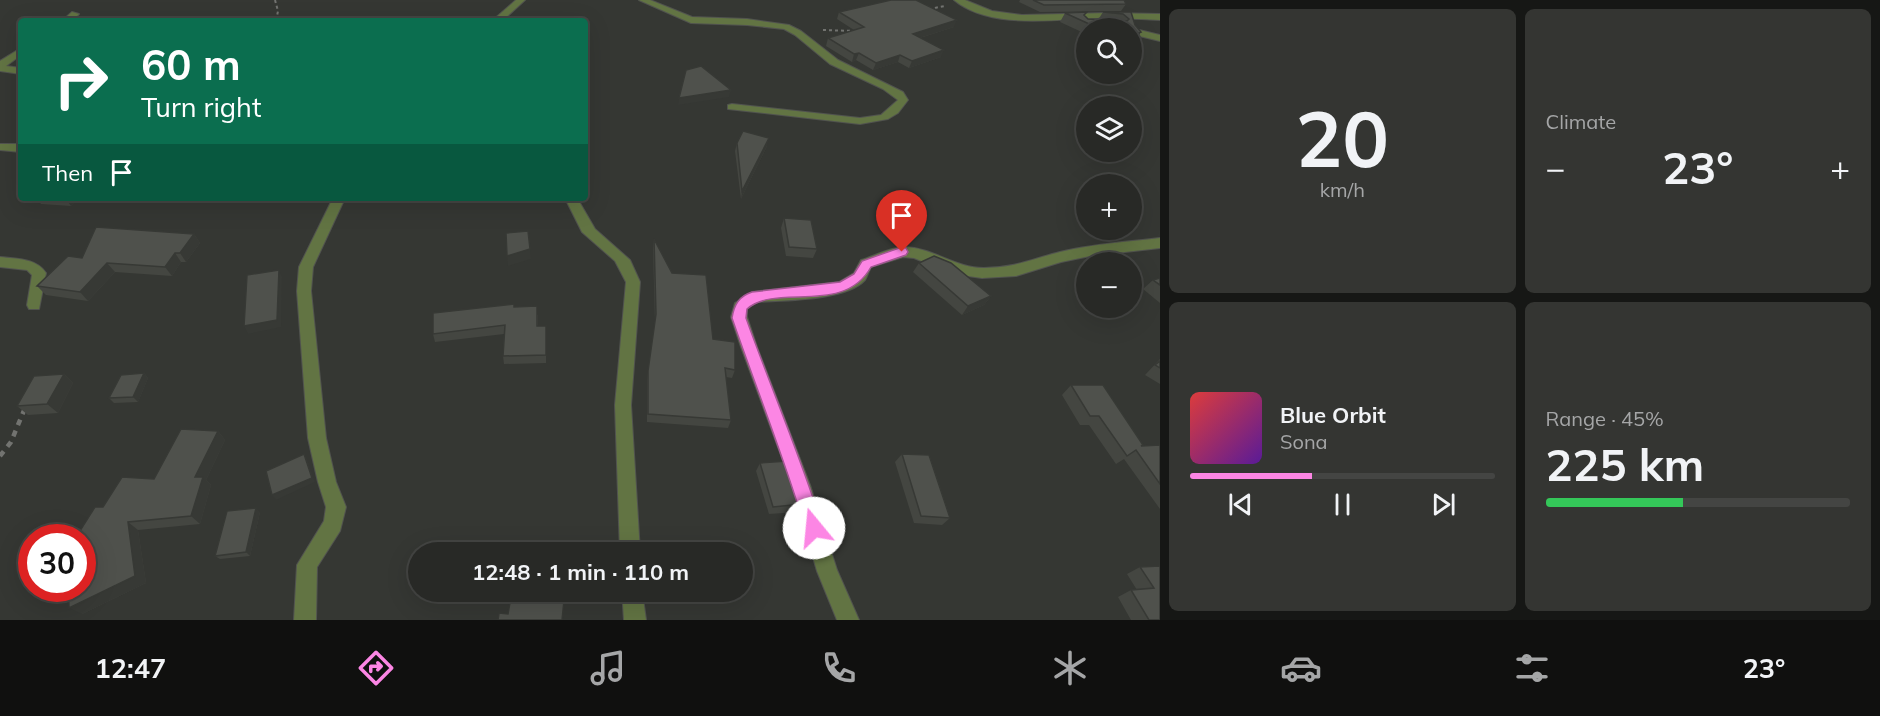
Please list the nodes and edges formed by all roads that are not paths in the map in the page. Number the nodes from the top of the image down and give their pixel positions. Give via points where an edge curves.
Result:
1 (521, 0) edge
2 (643, 0) edge
3 (959, 0) edge
4 (75, 14) dead end
5 (1160, 17) edge
6 (70, 18) edge
7 (500, 18) edge
8 (1055, 19) junction
9 (1076, 22) edge
10 (1142, 34) edge
11 (1160, 38) edge
12 (18, 53) edge
13 (0, 67) edge
14 (18, 70) edge
15 (732, 107) dead end
16 (0, 147) edge
17 (18, 148) edge
18 (338, 201) edge
19 (573, 201) edge
20 (1160, 243) edge
21 (0, 262) edge
22 (34, 305) dead end
23 (630, 542) edge
24 (633, 602) edge
25 (305, 620) edge
26 (634, 620) edge
27 (848, 620) edge

1 - 7 street
2 - 15 street via 691,20 786,27 834,62 899,94 903,100 891,115 860,121
3 - 8 street via 987,14
4 - 6 street
5 - 8 street
8 - 9 street
10 - 11 street
12 - 13 street
13 - 14 street
16 - 17 street
18 - 25 street via 306,267 304,291 316,438 336,507 333,524 307,565
19 - 23 street via 589,232 628,265 633,282 623,405
20 - 27 street via 1090,251 1016,271 982,273 954,269 916,253 902,252 866,264 859,277 843,286 752,297 740,307 739,318 749,347
21 - 22 street via 31,266 39,273
24 - 26 street

